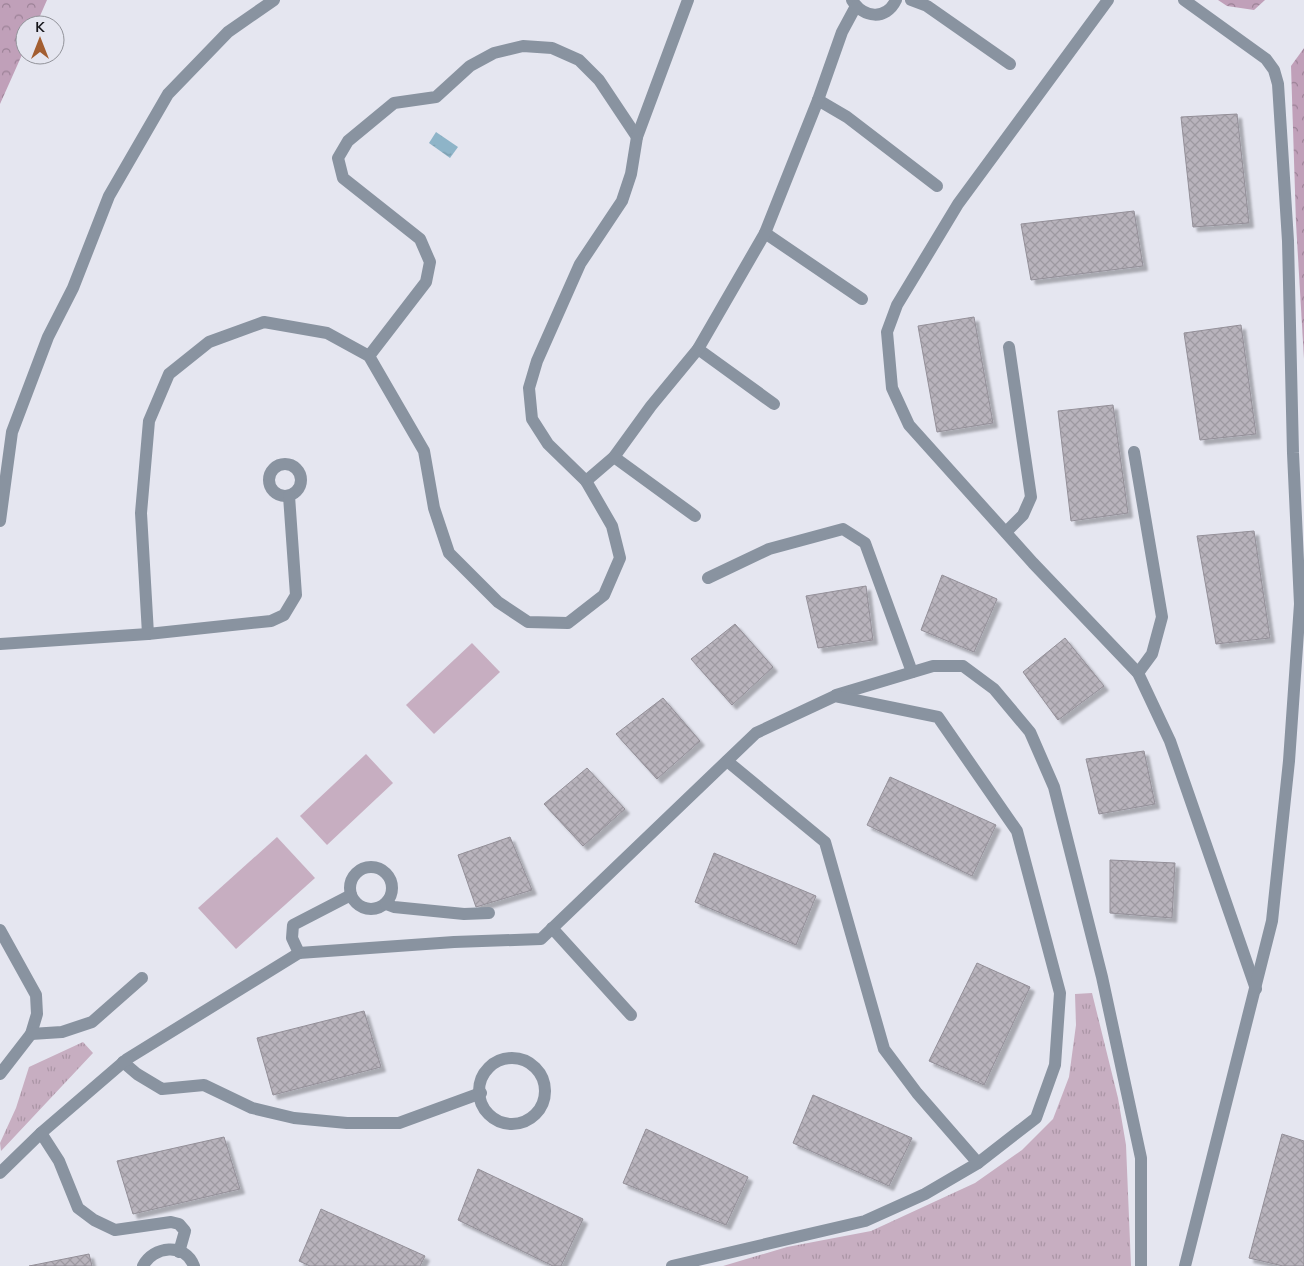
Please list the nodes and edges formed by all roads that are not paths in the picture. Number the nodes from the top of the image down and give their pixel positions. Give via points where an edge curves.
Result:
1 (274, 0) edge
2 (688, 0) edge
3 (896, 0) edge
4 (911, 0) edge
5 (1108, 0) edge
6 (1184, 0) edge
7 (854, 3) edge
8 (1010, 64) dead end
9 (818, 100) junction
10 (637, 137) junction
11 (937, 186) dead end
12 (765, 234) junction
13 (862, 298) dead end
14 (1009, 347) dead end
15 (698, 349) junction
16 (369, 356) junction
17 (774, 404) dead end
18 (1134, 452) dead end
19 (614, 457) junction
20 (586, 481) junction
21 (290, 496) dead end
22 (695, 516) dead end
23 (0, 521) edge
24 (1006, 532) junction
25 (708, 578) dead end
26 (148, 634) junction
27 (0, 644) edge
28 (912, 672) junction
29 (1138, 673) junction
30 (835, 696) junction
31 (727, 761) junction
32 (351, 895) junction
33 (386, 904) junction
34 (488, 913) dead end
35 (552, 928) junction
36 (0, 930) edge
37 (299, 953) junction
38 (142, 978) dead end
39 (1256, 989) junction
40 (631, 1015) dead end
41 (31, 1034) junction
42 (123, 1062) junction
43 (1, 1078) edge
44 (481, 1093) junction
45 (41, 1133) junction
46 (978, 1163) junction
47 (0, 1173) edge
48 (178, 1252) junction
49 (143, 1266) edge
50 (194, 1266) edge
51 (672, 1266) edge
52 (1141, 1266) edge
53 (1185, 1266) edge

1 - 23 lane via 228,32 168,94 109,196 73,288 48,337 12,432
2 - 10 lane
3 - 7 lane via 891,8 876,15 861,12
4 - 8 lane via 927,6
5 - 24 lane via 958,204 897,305 887,332 892,388 909,425
6 - 39 lane via 1266,59 1278,84 1288,241 1300,604 1289,761 1272,921
7 - 9 lane
9 - 11 lane via 847,117
9 - 12 lane
10 - 16 lane via 599,80 579,60 552,48 523,46 494,53 470,66 436,97 394,102 348,141 338,158 343,178 420,239 430,262 426,282
10 - 20 lane via 632,174 622,201 580,264 537,361 529,388 532,419 548,444
12 - 13 lane
12 - 15 lane
14 - 24 lane via 1031,498 1023,515
15 - 17 lane
15 - 19 lane
16 - 20 lane via 424,451 434,508 449,553 498,602 528,622 568,622 604,595 620,558 612,526
16 - 26 lane via 328,333 264,322 209,342 169,374 149,422 141,513
18 - 29 lane via 1162,617 1152,654
19 - 20 lane
19 - 22 lane
21 - 26 lane via 296,595 284,615 271,621
24 - 29 lane
25 - 28 lane via 769,549 843,528 865,543
26 - 27 lane
28 - 30 lane
28 - 52 lane via 933,666 963,666 994,689 1030,732 1054,787 1102,977 1141,1158
29 - 39 lane via 1170,741
30 - 31 lane via 756,733
30 - 46 lane via 938,717 1017,831 1060,994 1055,1065 1036,1118
31 - 35 lane
31 - 46 lane via 826,842 884,1049
32 - 33 lane via 354,902 366,909 374,910
32 - 33 lane via 354,875 366,868 374,868 386,873 392,885
32 - 37 lane via 293,925 292,938
33 - 34 lane via 456,913
35 - 37 lane via 541,939
35 - 40 lane
36 - 41 lane via 36,995 37,1014
37 - 42 lane
38 - 41 lane via 92,1022 62,1032
39 - 53 lane
41 - 43 lane
42 - 44 lane via 162,1089 204,1085 252,1108 294,1118 347,1123 400,1123
42 - 45 lane
44 - 44 lane via 480,1082 485,1072 503,1060 514,1058 534,1066 544,1085 542,1106 526,1121 516,1124 505,1124 491,1116 481,1104
45 - 47 lane
45 - 48 lane via 59,1161 78,1208 115,1230 171,1222 179,1224 185,1231
46 - 51 lane via 925,1194 865,1221
48 - 49 lane via 170,1249 153,1253
48 - 50 lane via 187,1255

